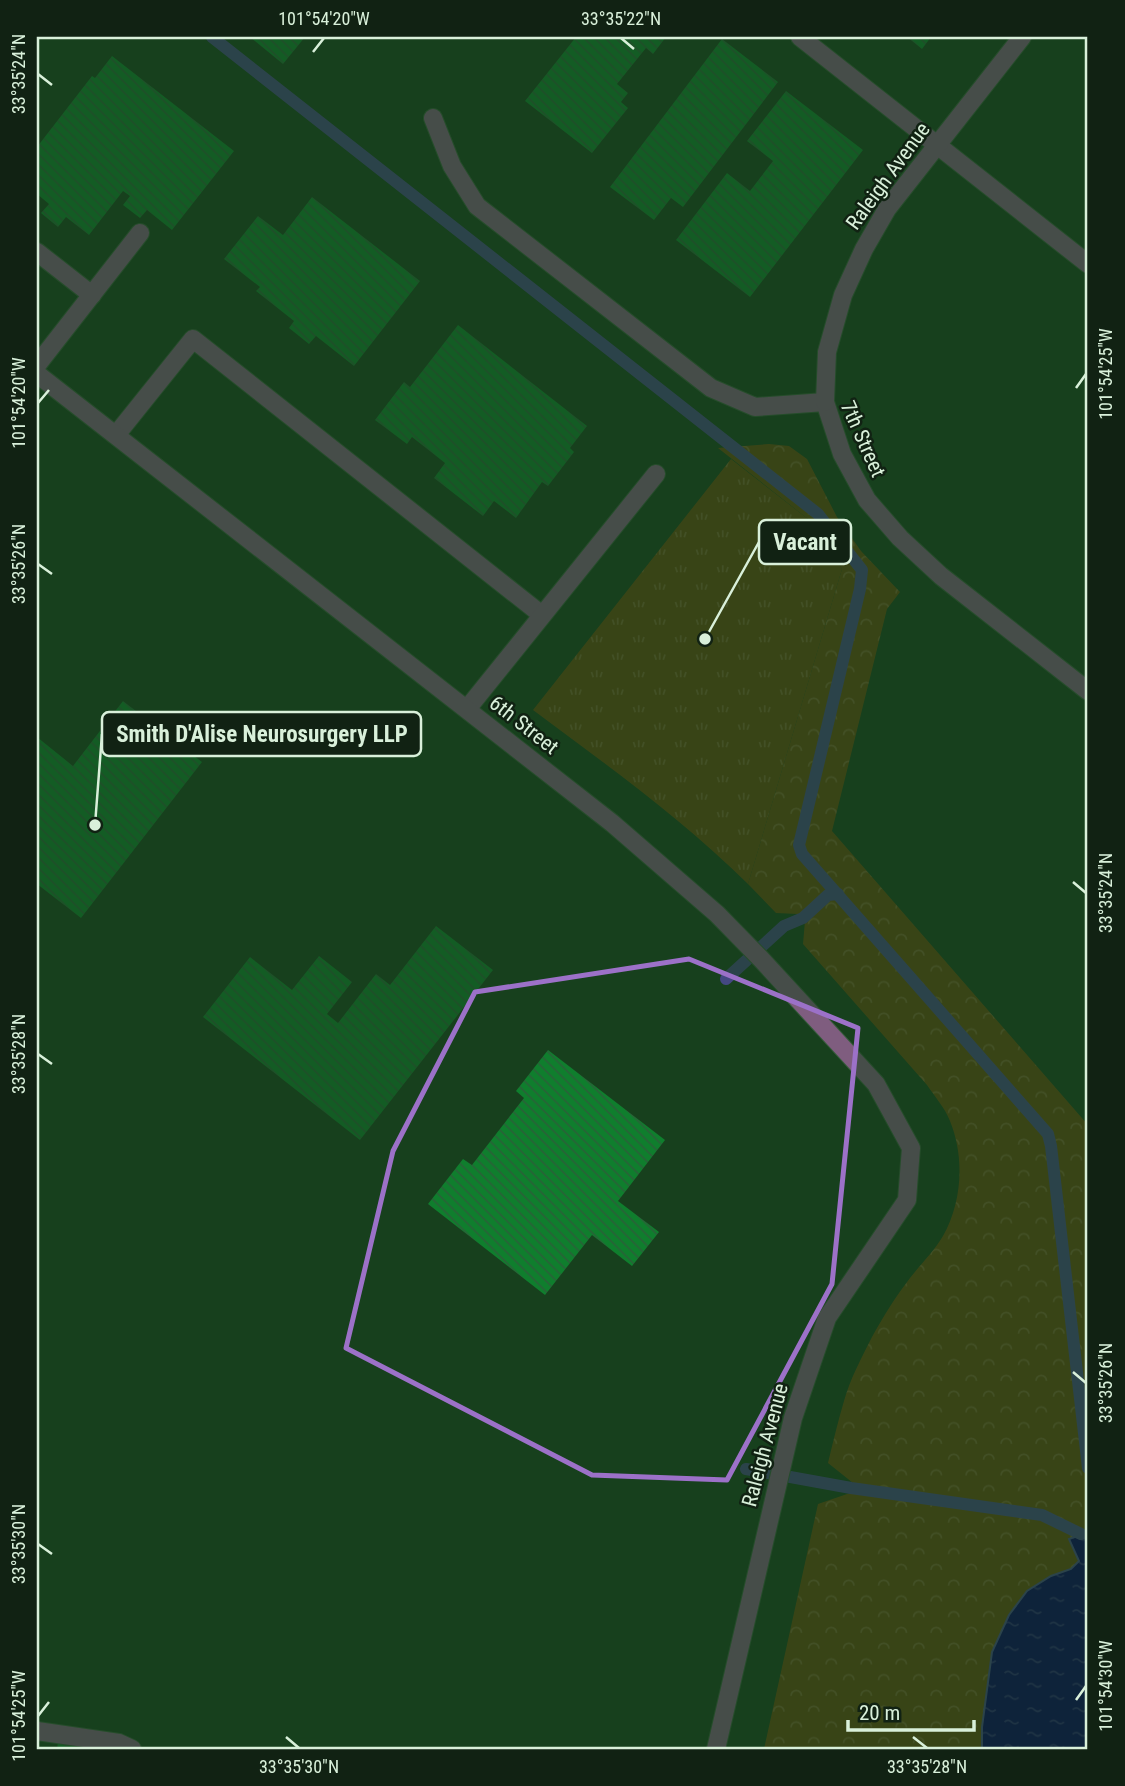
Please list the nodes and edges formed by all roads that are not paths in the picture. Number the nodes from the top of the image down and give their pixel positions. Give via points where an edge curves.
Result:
1 (800, 37) edge
2 (1022, 37) edge
3 (433, 118) dead end
4 (937, 145) junction
5 (141, 233) dead end
6 (37, 252) edge
7 (1088, 264) edge
8 (92, 295) junction
9 (37, 365) edge
10 (37, 374) edge
11 (825, 402) junction
12 (117, 435) junction
13 (656, 474) dead end
14 (542, 615) junction
15 (1088, 691) edge
16 (467, 709) junction
17 (909, 1174) joint
18 (37, 1731) edge
19 (132, 1749) edge
20 (716, 1749) edge

1 - 4 street
2 - 4 street, Raleigh Avenue
3 - 11 street, 7th Street via 452,166 477,206 711,388 755,407
4 - 7 street
4 - 11 street, Raleigh Avenue via 887,209 843,295 827,352
5 - 8 street
6 - 8 street
8 - 9 street
10 - 12 street, 6th Street
11 - 15 street, 7th Street via 842,454 867,500 900,538 941,576
12 - 14 street via 193,339
12 - 16 street, 6th Street
13 - 14 street
14 - 16 street
16 - 17 street, 6th Street via 640,846 754,952 876,1084 911,1148
17 - 20 street, Raleigh Avenue via 907,1200 827,1318 793,1418
18 - 19 street

